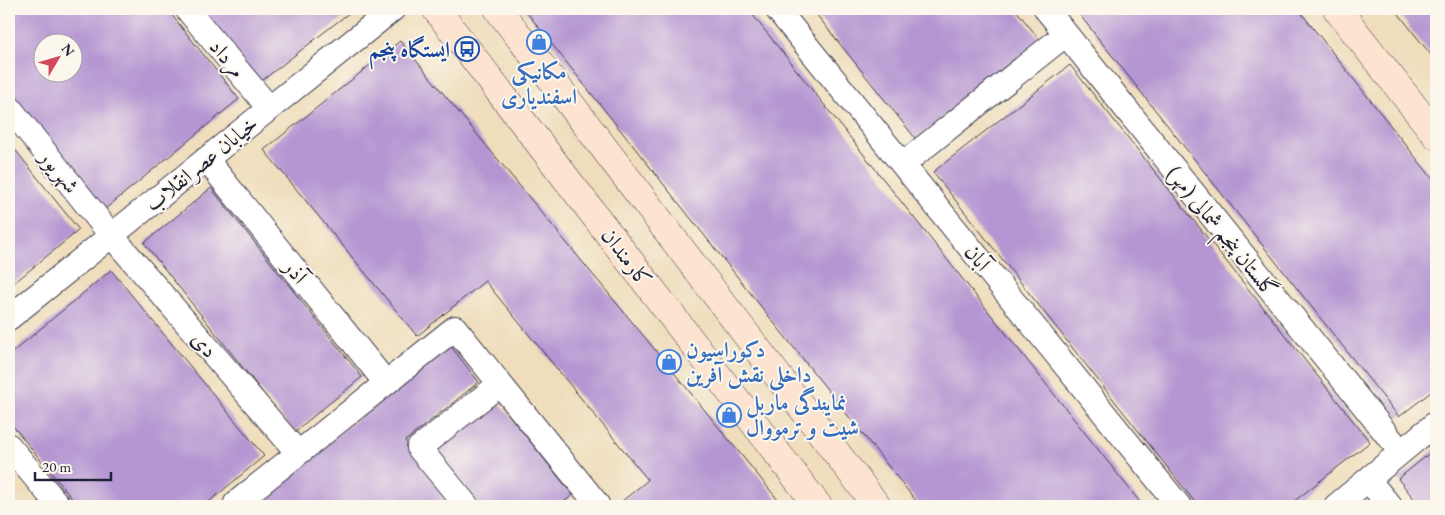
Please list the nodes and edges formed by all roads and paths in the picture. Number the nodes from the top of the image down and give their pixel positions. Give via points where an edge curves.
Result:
1 (187, 9) edge
2 (393, 9) edge
3 (436, 9) edge
4 (498, 9) edge
5 (778, 9) edge
6 (1046, 9) edge
7 (1337, 9) edge
8 (1066, 34) junction
9 (9, 107) edge
10 (269, 108) junction
11 (1436, 135) edge
12 (206, 159) junction
13 (903, 164) junction
14 (112, 235) junction
15 (9, 318) edge
16 (386, 383) junction
17 (500, 384) junction
18 (1436, 423) edge
19 (9, 446) edge
20 (298, 452) junction
21 (1401, 452) junction
22 (1368, 480) junction
23 (59, 506) edge
24 (238, 506) edge
25 (467, 506) edge
26 (595, 506) edge
27 (818, 506) edge
28 (877, 506) edge
29 (1179, 506) edge
30 (1336, 506) edge
31 (1390, 506) edge

1 - 10 street, مرداد
2 - 10 street, خیابان عصرانقلاب
3 - 27 main road, کارمندان
4 - 28 main road
5 - 13 street, آبان
6 - 8 street, گلستان پنجم شمالی (مهر)
7 - 11 main road
8 - 13 street
8 - 21 street, گلستان پنجم شمالی (مهر)
9 - 14 street, شهریور
10 - 12 street, خیابان عصرانقلاب
12 - 14 street, خیابان عصرانقلاب
12 - 16 street, آذر
13 - 29 street, آبان
14 - 15 street, خیابان عصرانقلاب
14 - 20 street, دی
16 - 17 street via 455,328
16 - 20 street
17 - 25 street via 419,448
17 - 26 street via 597,504
18 - 21 street
19 - 23 street
20 - 24 street via 236,503
21 - 22 street
22 - 30 street
22 - 31 street

